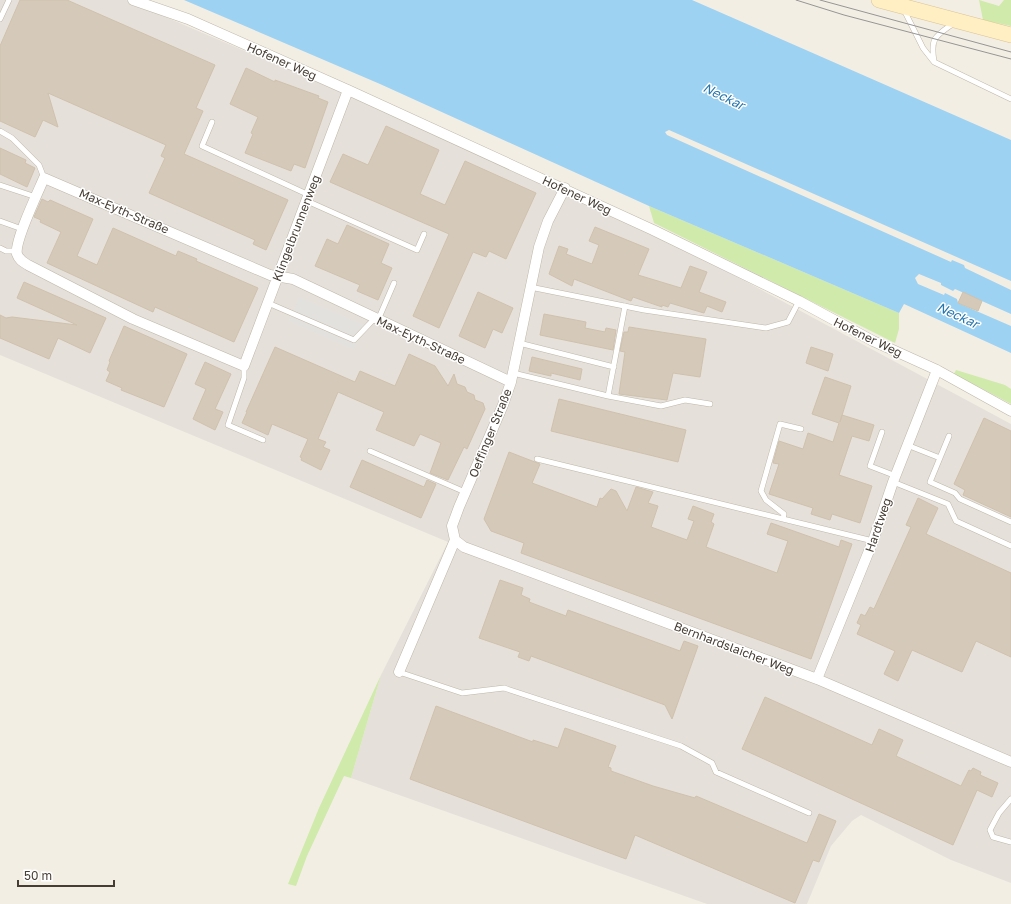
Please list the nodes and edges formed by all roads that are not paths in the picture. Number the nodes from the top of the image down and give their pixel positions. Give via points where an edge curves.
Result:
1 (9, 0) edge
2 (133, 0) edge
3 (879, 0) edge
4 (903, 7) junction
5 (0, 19) edge
6 (959, 20) junction
7 (1011, 35) edge
8 (934, 62) junction
9 (348, 90) junction
10 (1011, 98) edge
11 (212, 122) dead end
12 (0, 131) edge
13 (44, 178) junction
14 (0, 185) edge
15 (565, 188) junction
16 (36, 197) junction
17 (308, 198) junction
18 (0, 221) edge
19 (22, 229) junction
20 (424, 234) dead end
21 (0, 248) edge
22 (17, 251) junction
23 (277, 277) junction
24 (394, 283) dead end
25 (530, 287) junction
26 (799, 302) junction
27 (268, 303) junction
28 (625, 306) junction
29 (377, 319) junction
30 (519, 343) junction
31 (244, 366) junction
32 (614, 367) junction
33 (937, 370) junction
34 (512, 377) junction
35 (608, 396) junction
36 (710, 404) dead end
37 (1011, 411) edge
38 (801, 429) dead end
39 (882, 432) dead end
40 (949, 436) dead end
41 (263, 440) dead end
42 (907, 445) junction
43 (370, 451) dead end
44 (940, 458) junction
45 (537, 459) dead end
46 (894, 479) junction
47 (465, 492) junction
48 (783, 519) junction
49 (1011, 522) edge
50 (455, 540) junction
51 (873, 541) junction
52 (1011, 546) edge
53 (399, 672) joint
54 (817, 679) junction
55 (1011, 762) edge
56 (1011, 799) edge
57 (810, 813) dead end
58 (1011, 842) edge

1 - 5 lane
2 - 9 street, Hofener Weg via 188,18
3 - 4 main road
4 - 6 main road
4 - 8 lane via 923,48
6 - 7 main road
6 - 8 lane via 933,39
8 - 10 lane
9 - 15 street, Hofener Weg
9 - 17 street, Klingelbrunnenweg
11 - 17 lane via 202,146
12 - 13 lane via 12,138 39,165
13 - 16 street
13 - 23 street, Max-Eyth-Straße
14 - 16 lane
15 - 25 street, Oeffinger Straße via 548,221
15 - 26 street, Hofener Weg
16 - 19 street
17 - 20 lane via 417,250
17 - 23 street, Klingelbrunnenweg
18 - 19 lane
19 - 22 street
21 - 22 lane
22 - 31 street via 21,260 28,265 133,319
23 - 27 street, Klingelbrunnenweg
23 - 29 street, Max-Eyth-Straße via 293,279
24 - 29 lane
25 - 28 lane
25 - 30 street, Oeffinger Straße
26 - 28 lane via 788,322 766,328
26 - 33 street, Hofener Weg via 873,341
27 - 29 lane via 354,340
27 - 31 street, Klingelbrunnenweg
28 - 32 lane
29 - 34 street, Max-Eyth-Straße
30 - 32 lane
30 - 34 street, Oeffinger Straße
31 - 41 lane via 244,378 228,425
32 - 35 lane
33 - 37 street, Hofener Weg
33 - 42 street, Hardtweg
34 - 35 lane
34 - 47 street, Oeffinger Straße via 503,405
35 - 36 lane via 661,406 686,400
38 - 48 lane via 780,424 761,491 766,500 784,514
39 - 46 lane via 870,466
40 - 44 lane
42 - 44 lane
42 - 46 street, Hardtweg
43 - 47 lane
44 - 49 lane via 930,482
45 - 48 lane
46 - 51 street, Hardtweg
46 - 52 lane via 948,504 956,521
47 - 50 street, Oeffinger Straße via 452,526
48 - 51 lane
50 - 53 street, Oeffinger Straße
50 - 54 street, Bernhardslaicher Weg via 464,547
51 - 54 street, Hardtweg
53 - 57 lane via 462,693 504,688 681,746 712,763 716,772
54 - 55 street, Bernhardslaicher Weg
56 - 58 lane via 999,813 990,830 993,837

